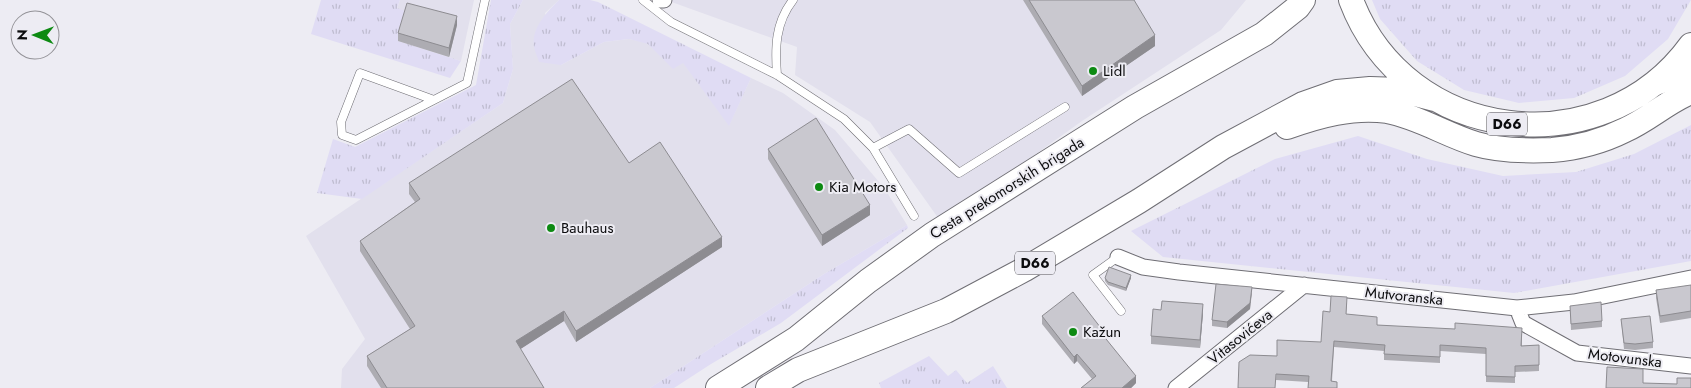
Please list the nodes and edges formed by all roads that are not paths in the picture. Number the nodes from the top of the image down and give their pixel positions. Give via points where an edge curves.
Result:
1 (485, 0) edge
2 (643, 0) edge
3 (660, 0) edge
4 (664, 0) edge
5 (793, 0) edge
6 (1303, 0) edge
7 (1351, 0) edge
8 (1691, 45) edge
9 (1691, 73) edge
10 (777, 75) junction
11 (1651, 86) junction
12 (1691, 92) edge
13 (1434, 99) junction
14 (434, 100) junction
15 (1065, 107) dead end
16 (1258, 128) junction
17 (873, 148) junction
18 (914, 216) dead end
19 (1118, 257) joint
20 (1691, 278) edge
21 (1304, 286) junction
22 (1517, 308) junction
23 (1121, 311) dead end
24 (1691, 366) edge
25 (718, 388) edge
26 (768, 388) edge
27 (1176, 388) edge

1 - 14 lane via 467,83
2 - 10 lane via 671,22
3 - 4 street
5 - 10 lane via 784,12 775,48
6 - 25 main road, Cesta prekomorskih brigada via 1298,8 1264,34 1135,107 932,235 796,339
7 - 13 main road, D66 via 1377,48 1403,76
8 - 11 main road, D66 via 1680,60
9 - 11 main road
10 - 17 lane via 844,119
11 - 13 main road, D66 via 1619,106 1582,119 1545,125 1506,124 1469,115
12 - 16 main road via 1625,130 1590,144 1553,150 1517,150 1478,144 1387,111 1351,110 1281,129
13 - 16 main road, D66 via 1400,90 1337,92 1303,104
14 - 14 lane via 356,140 342,135 341,122 360,73
15 - 17 lane via 959,173 910,129
16 - 26 main road, D66 via 1025,269 937,315 798,370
17 - 18 lane
19 - 21 street, Mutvoranska via 1143,267
19 - 23 lane via 1093,275
20 - 22 street, Mutvoranska via 1574,302
21 - 22 street, Mutvoranska
21 - 27 street, Vitasovićeva
22 - 24 street, Motovunska via 1523,323 1577,353

